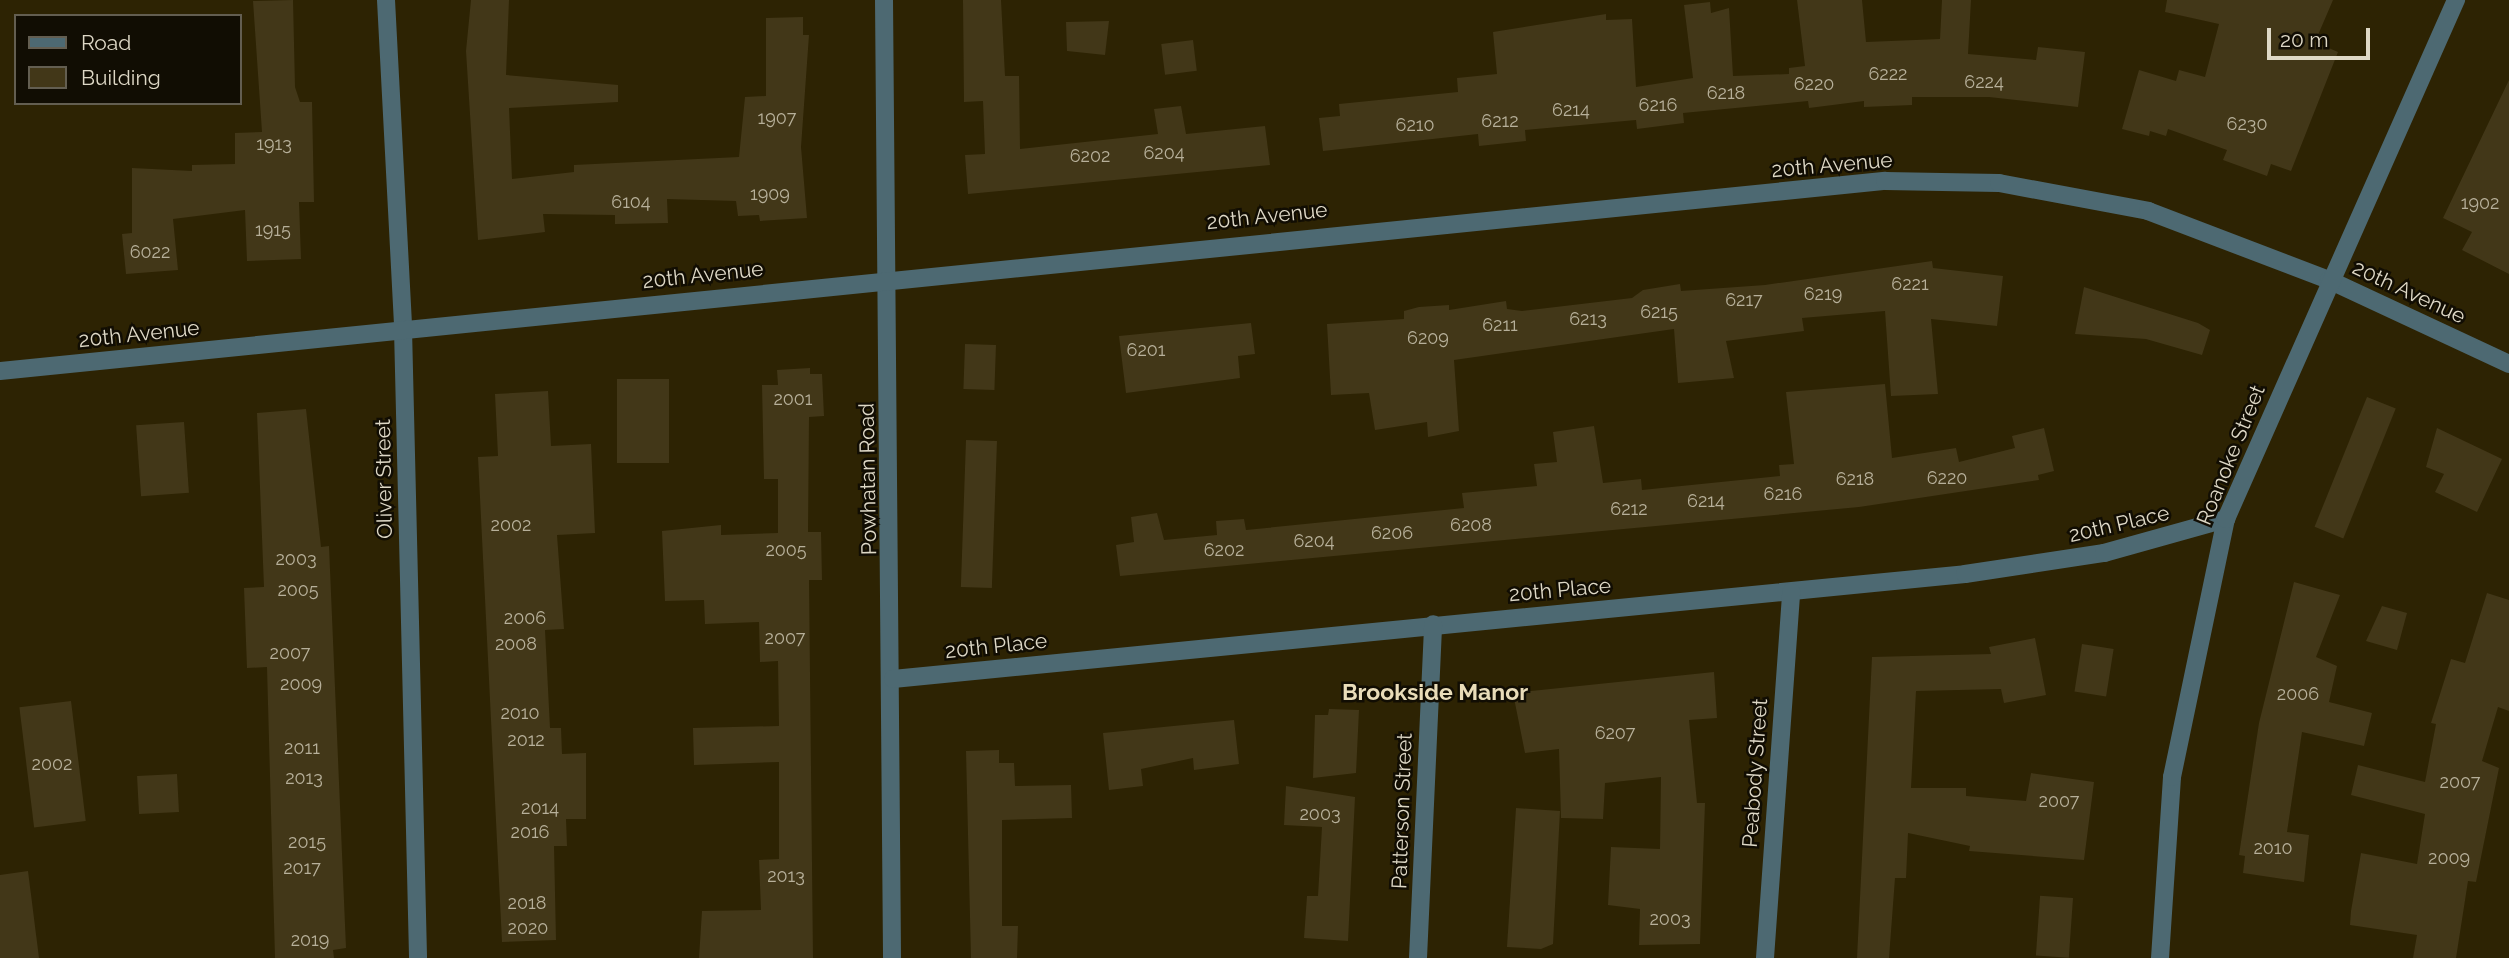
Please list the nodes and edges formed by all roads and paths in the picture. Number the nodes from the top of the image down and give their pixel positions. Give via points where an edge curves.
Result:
1 (386, 0) edge
2 (884, 0) edge
3 (2456, 0) edge
4 (888, 279) junction
5 (2329, 280) junction
6 (403, 328) junction
7 (2509, 364) edge
8 (0, 371) edge
9 (2226, 520) junction
10 (1791, 592) junction
11 (1433, 624) junction
12 (893, 679) junction
13 (418, 958) edge
14 (892, 958) edge
15 (1418, 958) edge
16 (1765, 958) edge
17 (2160, 958) edge

1 - 6 street, Oliver Street
2 - 4 street, Powhatan Road
3 - 5 street, Roanoke Street
4 - 5 street, 20th Avenue via 1885,181 1999,183 2098,198
4 - 6 street, 20th Avenue
4 - 12 street, Powhatan Road
5 - 7 street, 20th Avenue
5 - 9 street, Roanoke Street
6 - 8 street, 20th Avenue
6 - 13 street, Oliver Street
9 - 10 street, 20th Place via 2057,561
9 - 17 street, Roanoke Street via 2172,777
10 - 11 street, 20th Place
10 - 16 street, Peabody Street
11 - 12 street, 20th Place
11 - 15 street, Patterson Street
12 - 14 street, Powhatan Road

